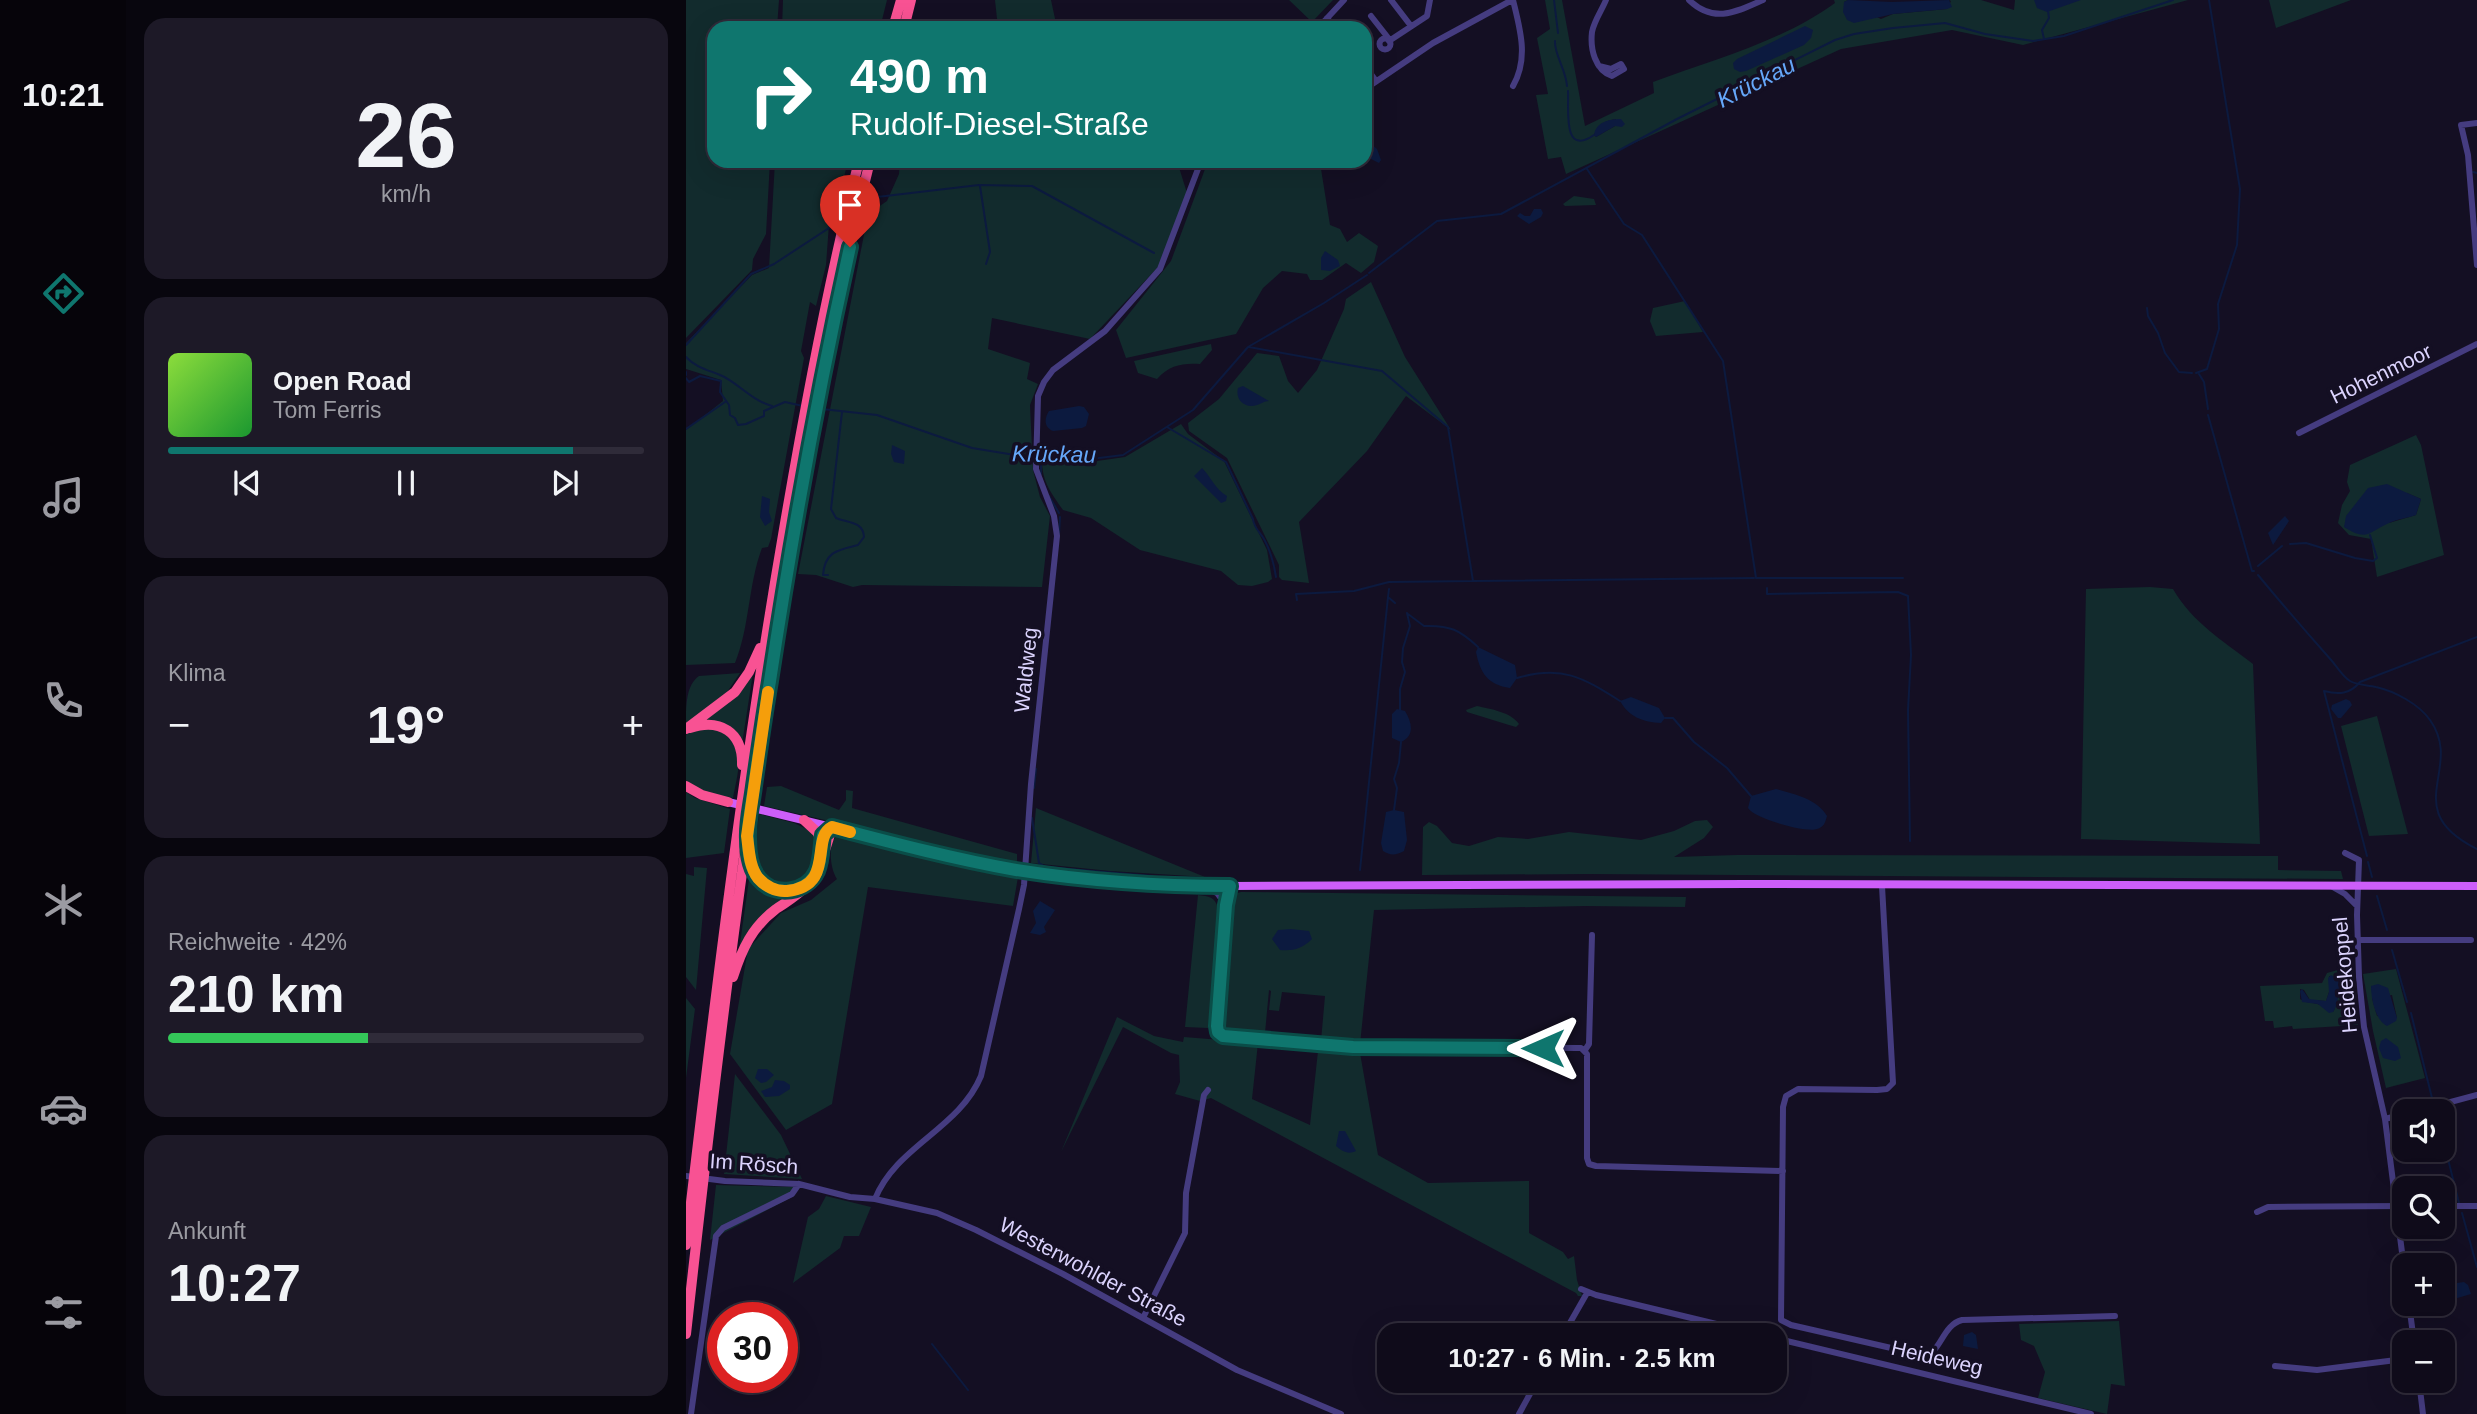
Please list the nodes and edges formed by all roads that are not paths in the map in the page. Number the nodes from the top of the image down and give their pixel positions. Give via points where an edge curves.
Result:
1 (901, 0) edge
2 (911, 0) edge
3 (1344, 0) edge
4 (1391, 0) edge
5 (1430, 0) edge
6 (1513, 0) edge
7 (1606, 0) edge
8 (1689, 0) edge
9 (1763, 0) edge
10 (1371, 16) dead end
11 (1327, 18) junction
12 (895, 21) edge
13 (906, 21) edge
14 (1324, 21) edge
15 (1329, 21) edge
16 (1411, 26) junction
17 (1599, 66) dead end
18 (1372, 76) edge
19 (1376, 81) junction
20 (1372, 84) edge
21 (1513, 86) dead end
22 (2477, 123) edge
23 (858, 168) edge
24 (868, 168) edge
25 (1198, 168) edge
26 (2477, 265) edge
27 (2477, 344) edge
28 (812, 406) junction
29 (2299, 433) dead end
30 (768, 628) junction
31 (686, 729) edge
32 (686, 786) edge
33 (743, 794) junction
34 (729, 802) joint
35 (804, 820) junction
36 (832, 827) junction
37 (747, 836) junction
38 (822, 841) junction
39 (822, 853) junction
40 (2345, 853) dead end
41 (808, 883) junction
42 (1202, 886) junction
43 (1227, 886) junction
44 (1882, 886) junction
45 (2331, 886) junction
46 (2358, 886) junction
47 (2477, 886) edge
48 (1226, 905) junction
49 (2357, 906) junction
50 (1592, 934) dead end
51 (2357, 940) junction
52 (2471, 940) dead end
53 (725, 1004) junction
54 (1585, 1050) junction
55 (1208, 1090) dead end
56 (2477, 1095) edge
57 (2455, 1101) edge
58 (2392, 1117) edge
59 (2385, 1119) junction
60 (1783, 1171) junction
61 (686, 1176) edge
62 (2392, 1176) edge
63 (799, 1184) junction
64 (820, 1188) joint
65 (875, 1199) junction
66 (2392, 1206) edge
67 (2455, 1206) edge
68 (2477, 1206) edge
69 (2257, 1212) dead end
70 (686, 1245) edge
71 (1143, 1316) junction
72 (2115, 1316) dead end
73 (1569, 1323) edge
74 (1713, 1323) edge
75 (686, 1334) edge
76 (1787, 1341) edge
77 (2392, 1361) edge
78 (2275, 1366) dead end
79 (1530, 1393) edge
80 (2420, 1393) edge
81 (691, 1414) edge
82 (1341, 1414) edge
83 (1518, 1414) edge
84 (2091, 1414) edge
85 (2423, 1414) edge

1 - 12 highway
2 - 13 highway
3 - 11 street
4 - 16 street
5 - 16 street via 1427,16
6 - 19 street via 1433,43
6 - 21 street via 1523,60
7 - 17 street via 1592,33
8 - 9 street via 1707,13 1721,14
10 - 16 street via 1390,40
11 - 14 street
11 - 15 street
18 - 19 street
19 - 20 street
22 - 26 street via 2461,125 2469,155
23 - 28 highway
24 - 28 highway
25 - 65 street, Waldweg via 1160,269 1105,331 1053,370 1038,396 1036,465 1057,536 1024,885 975,1089 949,1120 902,1158
27 - 29 street, Hohenmoor
28 - 30 highway
28 - 37 highway
30 - 31 highway via 743,682
30 - 33 highway
31 - 33 highway via 718,725 735,738 743,757
32 - 34 highway
33 - 70 highway
34 - 35 main road
35 - 36 main road
35 - 38 highway
36 - 38 highway
36 - 39 highway
36 - 42 main road via 1018,870
37 - 41 highway via 751,866 764,884 784,891
37 - 53 highway
38 - 39 highway
39 - 41 highway
40 - 46 street, Heidekoppel via 2359,860
41 - 53 highway via 750,936
42 - 43 main road
42 - 48 street via 1217,893
43 - 44 main road
43 - 48 street
44 - 45 main road
44 - 60 street via 1893,1083 1881,1090 1798,1089 1789,1093 1783,1107
45 - 46 main road
45 - 49 street
46 - 47 main road
46 - 49 street, Heidekoppel
48 - 54 street via 1217,1026 1223,1036 1353,1047
49 - 51 street, Heidekoppel
50 - 54 street via 1589,1044
51 - 52 street
51 - 59 street, Heidekoppel via 2364,1027
53 - 75 highway
54 - 60 street via 1589,1164
55 - 71 street via 1186,1193 1185,1233
56 - 57 street
58 - 59 street
59 - 62 street, Heidekoppel
60 - 72 street via 1779,1315 1787,1324 1926,1356 1949,1328 1962,1320
61 - 63 street, Im Rösch
63 - 64 street, Im Rösch
63 - 81 street via 792,1194 723,1228 716,1236
64 - 65 street, Westerwohlder Straße
65 - 71 street, Westerwohlder Straße via 951,1218
66 - 69 street via 2268,1207
67 - 68 street
71 - 82 street, Westerwohlder Straße via 1237,1370
73 - 74 street via 1584,1291
76 - 84 street, Heideweg
77 - 78 street via 2317,1370
79 - 83 street
80 - 85 street

